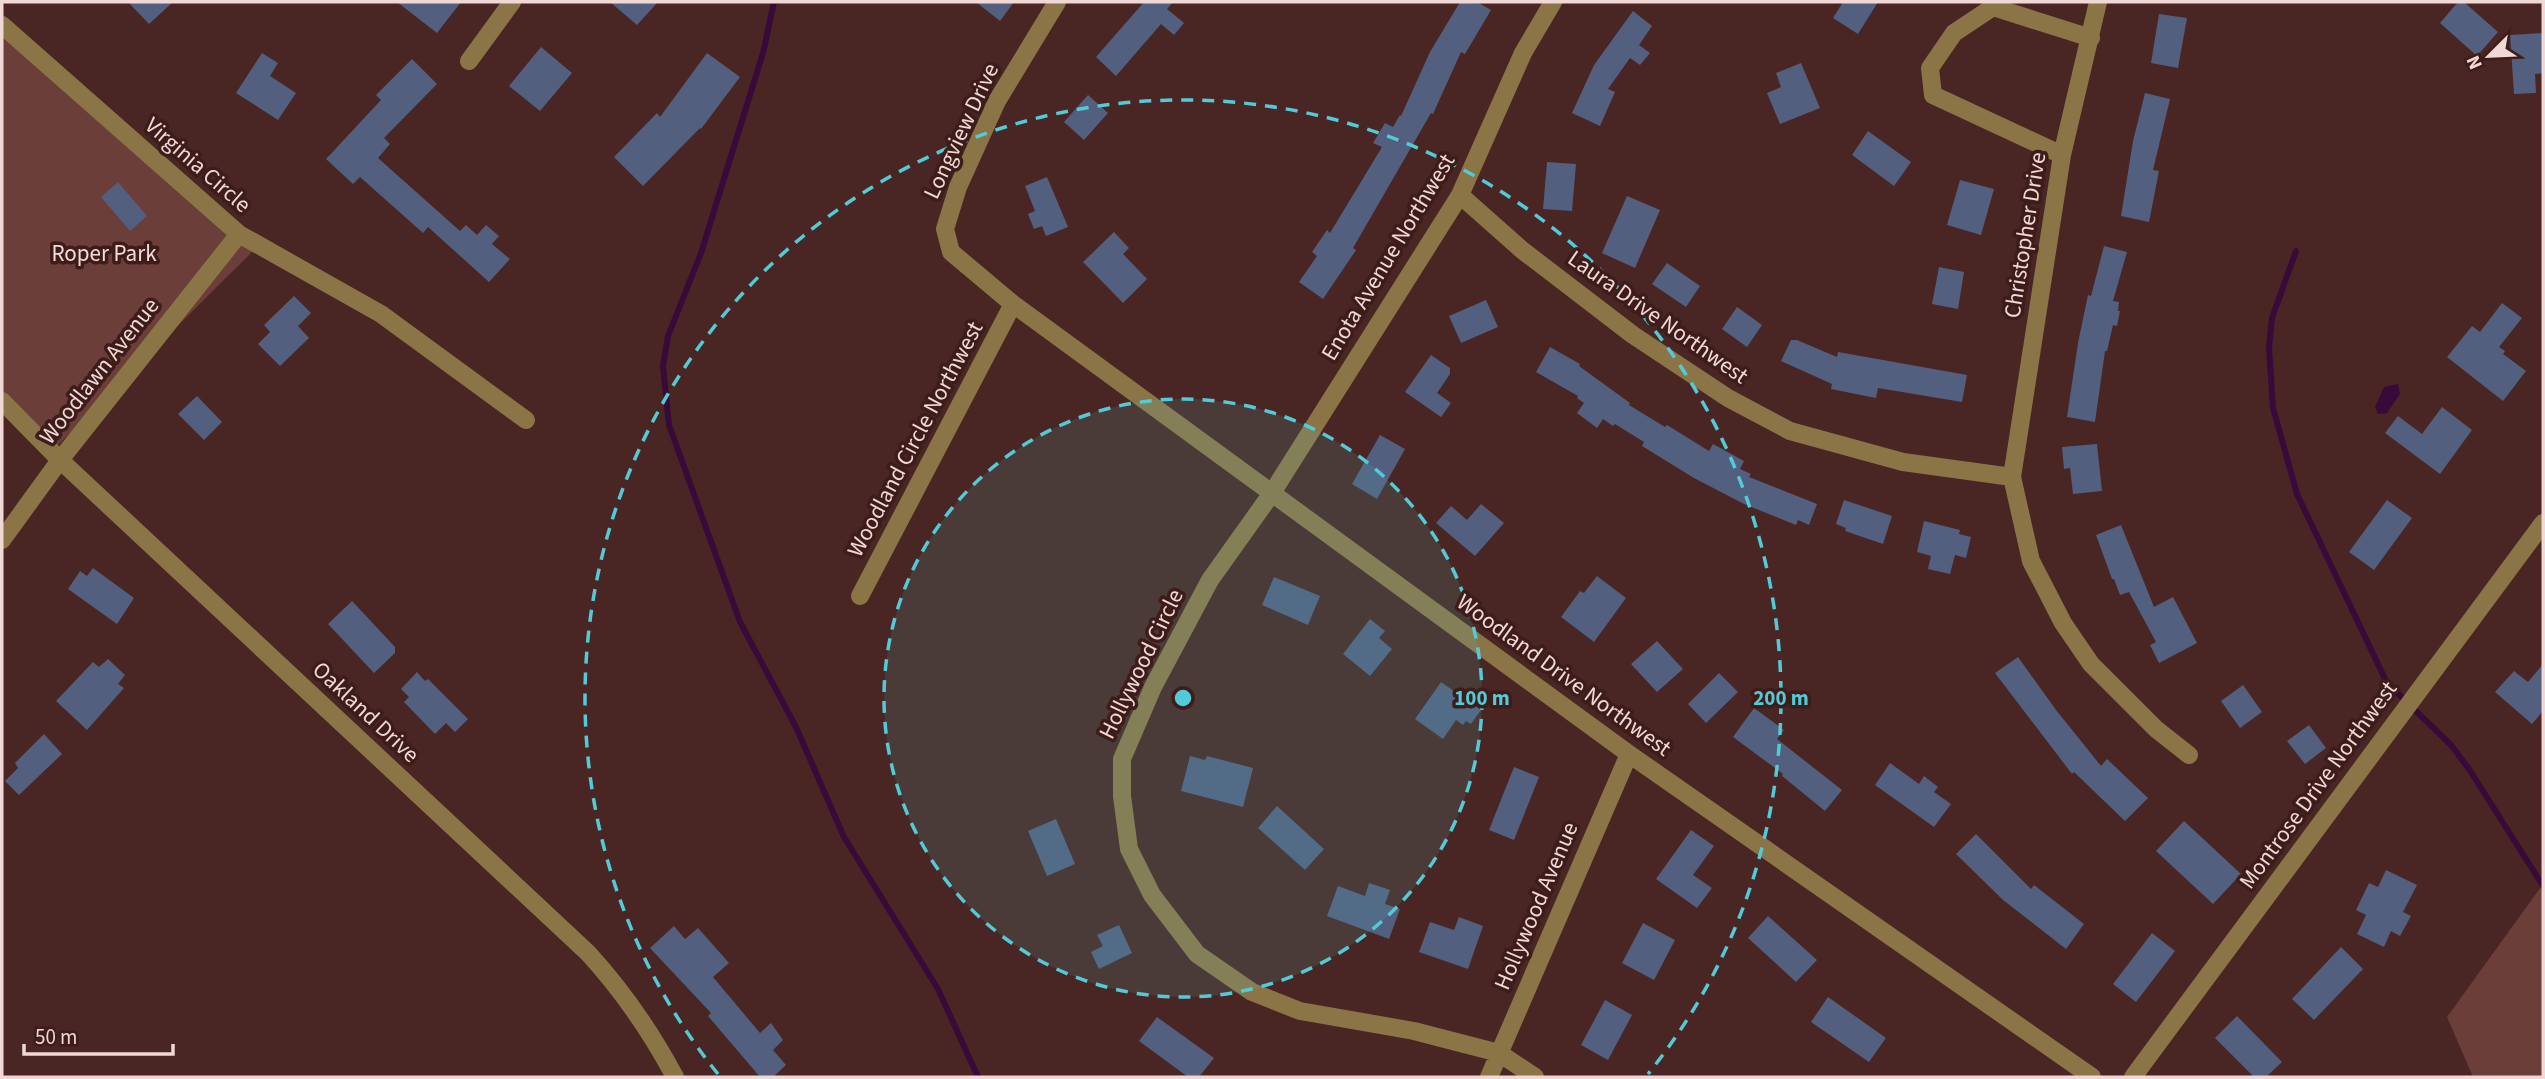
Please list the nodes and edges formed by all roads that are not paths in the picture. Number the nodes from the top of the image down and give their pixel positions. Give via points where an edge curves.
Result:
1 (512, 2) edge
2 (1057, 2) edge
3 (1553, 2) edge
4 (2098, 2) edge
5 (2, 25) edge
6 (2091, 38) junction
7 (468, 61) dead end
8 (2062, 155) junction
9 (1460, 195) junction
10 (239, 234) junction
11 (1013, 304) junction
12 (2, 401) edge
13 (526, 420) dead end
14 (60, 460) junction
15 (2012, 477) junction
16 (1272, 493) junction
17 (2543, 523) edge
18 (2, 540) edge
19 (860, 596) dead end
20 (1629, 754) junction
21 (2189, 755) dead end
22 (1499, 1053) junction
23 (675, 1077) edge
24 (1489, 1077) edge
25 (1535, 1077) edge
26 (2092, 1077) edge
27 (2133, 1077) edge

1 - 7 street
2 - 11 street, Longview Drive via 997,101 958,187 945,229 951,253
3 - 9 street, Enota Avenue Northwest via 1523,53
4 - 6 street, Christopher Drive
5 - 10 street, Virginia Circle
6 - 8 street, Christopher Drive
6 - 8 street via 1993,7 1954,33 1930,68 1933,95
8 - 15 street, Christopher Drive
9 - 15 street, Laura Drive Northwest via 1522,250 1633,335 1728,398 1790,431 1903,462
9 - 16 street, Enota Avenue Northwest
10 - 13 street, Virginia Circle via 381,314
10 - 14 street, Woodlawn Avenue
11 - 16 street, Woodland Drive Northwest
11 - 19 street, Woodland Circle Northwest
12 - 14 street, Oakland Drive
14 - 18 street, Woodlawn Avenue
14 - 23 street, Oakland Drive via 587,953 606,973
15 - 21 street via 2031,561 2063,623 2091,664
16 - 20 street, Woodland Drive Northwest
16 - 22 street, Hollywood Circle via 1210,580 1153,687 1122,759 1129,849 1152,895 1198,954 1252,992 1300,1011 1414,1031
17 - 27 street, Montrose Drive Northwest
20 - 22 street, Hollywood Avenue
20 - 26 street, Woodland Drive Northwest
22 - 24 street, Hollywood Avenue
22 - 25 street, Hollywood Circle

